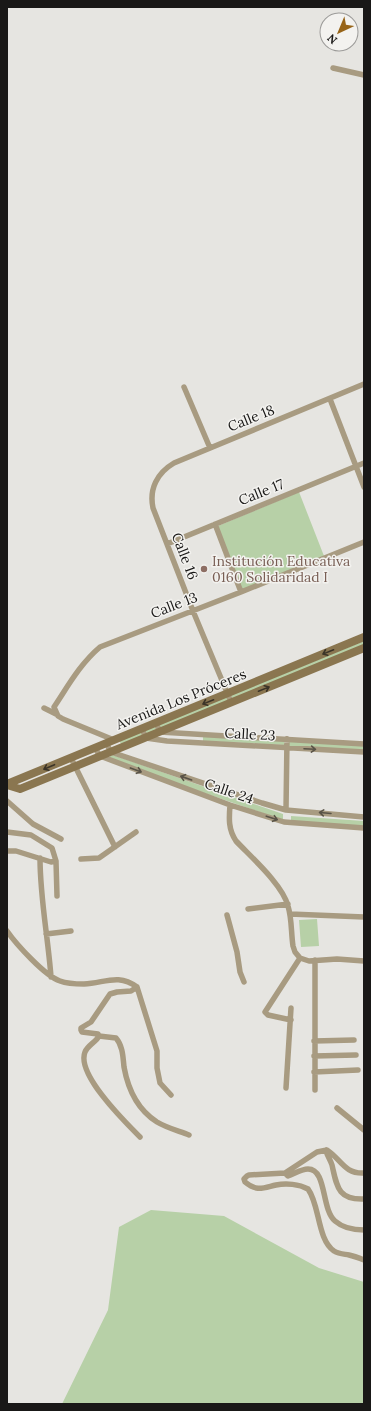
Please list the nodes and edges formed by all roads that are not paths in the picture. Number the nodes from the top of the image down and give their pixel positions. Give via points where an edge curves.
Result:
1 (333, 68) dead end
2 (364, 75) edge
3 (364, 384) edge
4 (184, 386) dead end
5 (330, 399) junction
6 (210, 448) junction
7 (364, 463) edge
8 (356, 466) junction
9 (155, 483) joint
10 (364, 487) edge
11 (215, 524) junction
12 (364, 542) edge
13 (167, 544) junction
14 (241, 592) junction
15 (193, 611) junction
16 (364, 637) edge
17 (364, 648) edge
18 (228, 694) junction
19 (231, 702) junction
20 (44, 708) dead end
21 (61, 717) junction
22 (156, 723) junction
23 (142, 729) junction
24 (160, 732) junction
25 (146, 738) junction
26 (287, 739) junction
27 (114, 740) junction
28 (106, 743) junction
29 (364, 744) edge
30 (95, 748) junction
31 (286, 748) junction
32 (112, 752) junction
33 (364, 752) edge
34 (100, 756) junction
35 (71, 758) junction
36 (76, 766) junction
37 (7, 785) edge
38 (7, 801) edge
39 (230, 805) junction
40 (286, 810) junction
41 (364, 817) edge
42 (364, 828) edge
43 (7, 832) edge
44 (136, 832) dead end
45 (61, 839) dead end
46 (115, 847) junction
47 (7, 851) edge
48 (40, 858) junction
49 (81, 859) dead end
50 (56, 861) junction
51 (57, 896) dead end
52 (288, 904) junction
53 (248, 909) dead end
54 (290, 914) junction
55 (227, 915) dead end
56 (364, 917) edge
57 (7, 931) edge
58 (71, 931) dead end
59 (46, 934) junction
60 (300, 958) junction
61 (315, 960) junction
62 (364, 961) edge
63 (51, 977) junction
64 (244, 982) dead end
65 (137, 987) junction
66 (291, 1008) dead end
67 (290, 1020) junction
68 (99, 1036) junction
69 (354, 1040) dead end
70 (314, 1041) junction
71 (356, 1055) dead end
72 (314, 1056) junction
73 (358, 1070) dead end
74 (314, 1072) junction
75 (286, 1088) dead end
76 (315, 1090) dead end
77 (171, 1094) dead end
78 (337, 1108) dead end
79 (364, 1130) edge
80 (189, 1135) dead end
81 (140, 1137) dead end
82 (326, 1150) junction
83 (364, 1172) edge
84 (285, 1173) junction
85 (364, 1199) edge
86 (364, 1230) edge
87 (364, 1260) edge

1 - 2 street
3 - 5 street, Calle 18
4 - 6 street
5 - 6 street, Calle 18
5 - 8 street
6 - 9 street, Calle 18 via 168,466
7 - 8 street, Calle 17
8 - 10 street
8 - 11 street, Calle 17
9 - 13 street, Calle 16 via 152,504
11 - 13 street, Calle 17
11 - 14 street
12 - 14 street, Calle 13
13 - 15 street, Calle 16
14 - 15 street, Calle 13
15 - 18 street, Calle 16
15 - 21 street, Calle 13 via 100,647 80,667 54,708
16 -> 18 main road, Avenida Los Próceres
19 -> 17 main road, Avenida Los Próceres
18 - 19 street, Calle 16
18 -> 22 main road, Avenida Los Próceres
19 - 24 main road, Avenida Los Próceres
20 - 21 street
21 - 27 street
22 - 23 main road, Avenida Los Próceres
22 - 24 street
23 - 25 street
23 - 27 main road, Avenida Los Próceres
24 - 25 main road, Avenida Los Próceres
24 - 26 street, Calle 23
25 - 31 street, Calle 23
25 - 32 main road, Avenida Los Próceres
26 - 29 street, Calle 23
26 - 31 street
27 - 28 main road, Avenida Los Próceres
28 - 30 main road, Avenida Los Próceres
28 - 32 street
30 - 34 street
30 - 35 main road, Avenida Los Próceres
31 -> 33 street, Calle 23
31 - 40 street
32 - 34 main road, Avenida Los Próceres
40 -> 32 street, Calle 24
34 - 36 main road, Avenida Los Próceres
34 -> 39 street, Calle 24
35 - 36 street
35 -> 37 main road, Avenida Los Próceres
36 - 37 main road, Avenida Los Próceres via 20,789
36 - 46 street
38 - 45 street via 33,824
39 -> 42 street, Calle 24 via 284,822
39 - 52 street via 232,835 284,895
41 -> 40 street, Calle 24
43 - 50 street via 31,835 52,848
44 - 46 street
46 - 49 street via 99,858
47 - 48 street
48 - 50 street
48 - 59 street
50 - 51 street
52 - 53 street
52 - 54 street
54 - 56 street
54 - 60 street via 293,946
55 - 64 street
57 - 63 street
58 - 59 street
59 - 63 street
60 - 61 street
60 - 67 street via 265,1012
61 - 62 street
61 - 70 street
63 - 65 street via 72,984 111,979 129,981
65 - 68 street via 131,991 110,994 91,1022 81,1029 82,1032
65 - 77 street via 157,1051 160,1083
66 - 67 street
67 - 75 street
68 - 80 street via 118,1040 129,1087 145,1111 158,1122
68 - 81 street via 85,1052 84,1063 96,1086 117,1114
69 - 70 street
70 - 72 street
71 - 72 street
72 - 74 street
73 - 74 street
74 - 76 street
78 - 79 street
82 - 83 street via 349,1170
82 - 84 street via 317,1152
82 - 85 street via 340,1192 346,1198
84 - 86 street via 288,1176 308,1169 314,1170 321,1178 325,1202 334,1220 348,1228
84 - 87 street via 249,1175 244,1179 255,1188 288,1185 308,1189 328,1245 339,1254

